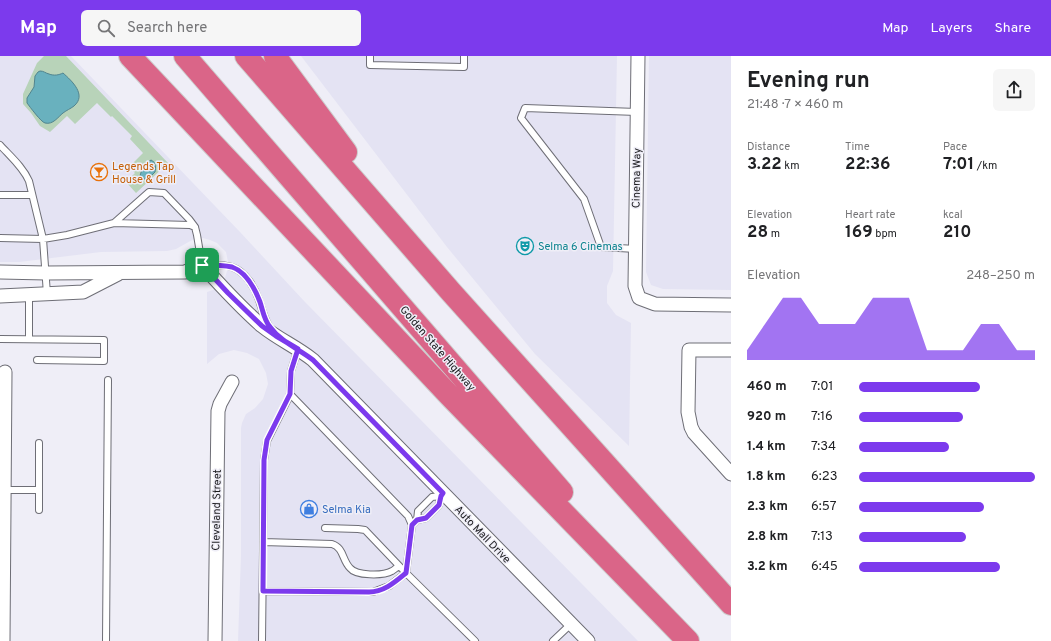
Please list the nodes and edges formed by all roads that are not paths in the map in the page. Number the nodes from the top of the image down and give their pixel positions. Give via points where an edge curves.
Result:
1 (130, 56) edge
2 (185, 56) edge
3 (246, 56) edge
4 (275, 56) edge
5 (370, 56) edge
6 (464, 56) edge
7 (638, 56) edge
8 (637, 112) junction
9 (0, 145) edge
10 (0, 153) edge
11 (7, 153) junction
12 (0, 195) edge
13 (32, 195) junction
14 (114, 223) junction
15 (195, 227) junction
16 (0, 238) edge
17 (43, 239) junction
18 (636, 249) junction
19 (202, 265) junction
20 (0, 272) edge
21 (122, 272) junction
22 (46, 273) junction
23 (451, 292) junction
24 (29, 294) junction
25 (47, 294) junction
26 (0, 296) edge
27 (731, 305) edge
28 (0, 338) edge
29 (29, 339) junction
30 (280, 339) junction
31 (298, 349) junction
32 (731, 350) edge
33 (37, 360) dead end
34 (5, 372) dead end
35 (108, 380) dead end
36 (232, 382) dead end
37 (290, 394) junction
38 (39, 443) dead end
39 (731, 474) edge
40 (4, 490) junction
41 (39, 490) junction
42 (442, 495) junction
43 (39, 510) dead end
44 (414, 522) junction
45 (325, 528) dead end
46 (263, 542) junction
47 (399, 566) junction
48 (406, 573) junction
49 (263, 591) junction
50 (731, 604) edge
51 (571, 624) junction
52 (3, 641) edge
53 (106, 641) edge
54 (215, 641) edge
55 (262, 641) edge
56 (475, 641) edge
57 (553, 641) edge
58 (588, 641) edge
59 (688, 641) edge
60 (691, 641) edge

1 - 59 highway via 450,396
2 - 60 highway, Golden State Highway
3 - 23 highway
4 - 23 highway
5 - 6 lane via 370,65 464,67
7 - 8 street, Cinema Way
8 - 18 street, Cinema Way
8 - 18 lane via 526,108 521,118 584,199 601,247
9 - 11 lane
10 - 11 lane
11 - 13 lane via 26,174
12 - 13 lane
13 - 17 lane
14 - 15 lane
14 - 15 lane via 149,192 164,193
14 - 17 lane
15 - 19 lane
16 - 17 lane
17 - 22 lane
18 - 27 street, Cinema Way via 635,286 639,298 655,304
19 - 21 street via 185,272
19 - 30 street, Auto Mall Drive via 262,326
19 - 30 lane via 230,267 242,274 257,294 266,322
20 - 22 street
21 - 22 street
21 - 25 street via 83,292
22 - 25 lane
23 - 50 highway
24 - 25 street
24 - 26 street
24 - 29 lane
28 - 29 lane
29 - 33 lane via 104,340 104,361
30 - 31 street, Auto Mall Drive
31 - 37 lane via 291,371
31 - 42 street, Auto Mall Drive via 313,360
32 - 39 street via 689,350 688,412 694,433
34 - 40 street
35 - 53 lane
36 - 54 street, Cleveland Street via 218,411
37 - 44 lane
37 - 46 lane via 267,440 264,460
38 - 41 lane
40 - 41 lane
40 - 52 street
41 - 43 lane
42 - 44 lane via 439,505 426,518
42 - 44 lane via 432,497 418,510
42 - 51 street, Auto Mall Drive
44 - 48 lane
45 - 47 lane via 365,530
46 - 47 lane via 332,544 338,546 350,568 358,573 385,573
46 - 49 lane
47 - 48 lane
48 - 49 lane via 389,586 373,592
48 - 56 lane
49 - 55 lane
51 - 57 lane
51 - 58 street, Auto Mall Drive

